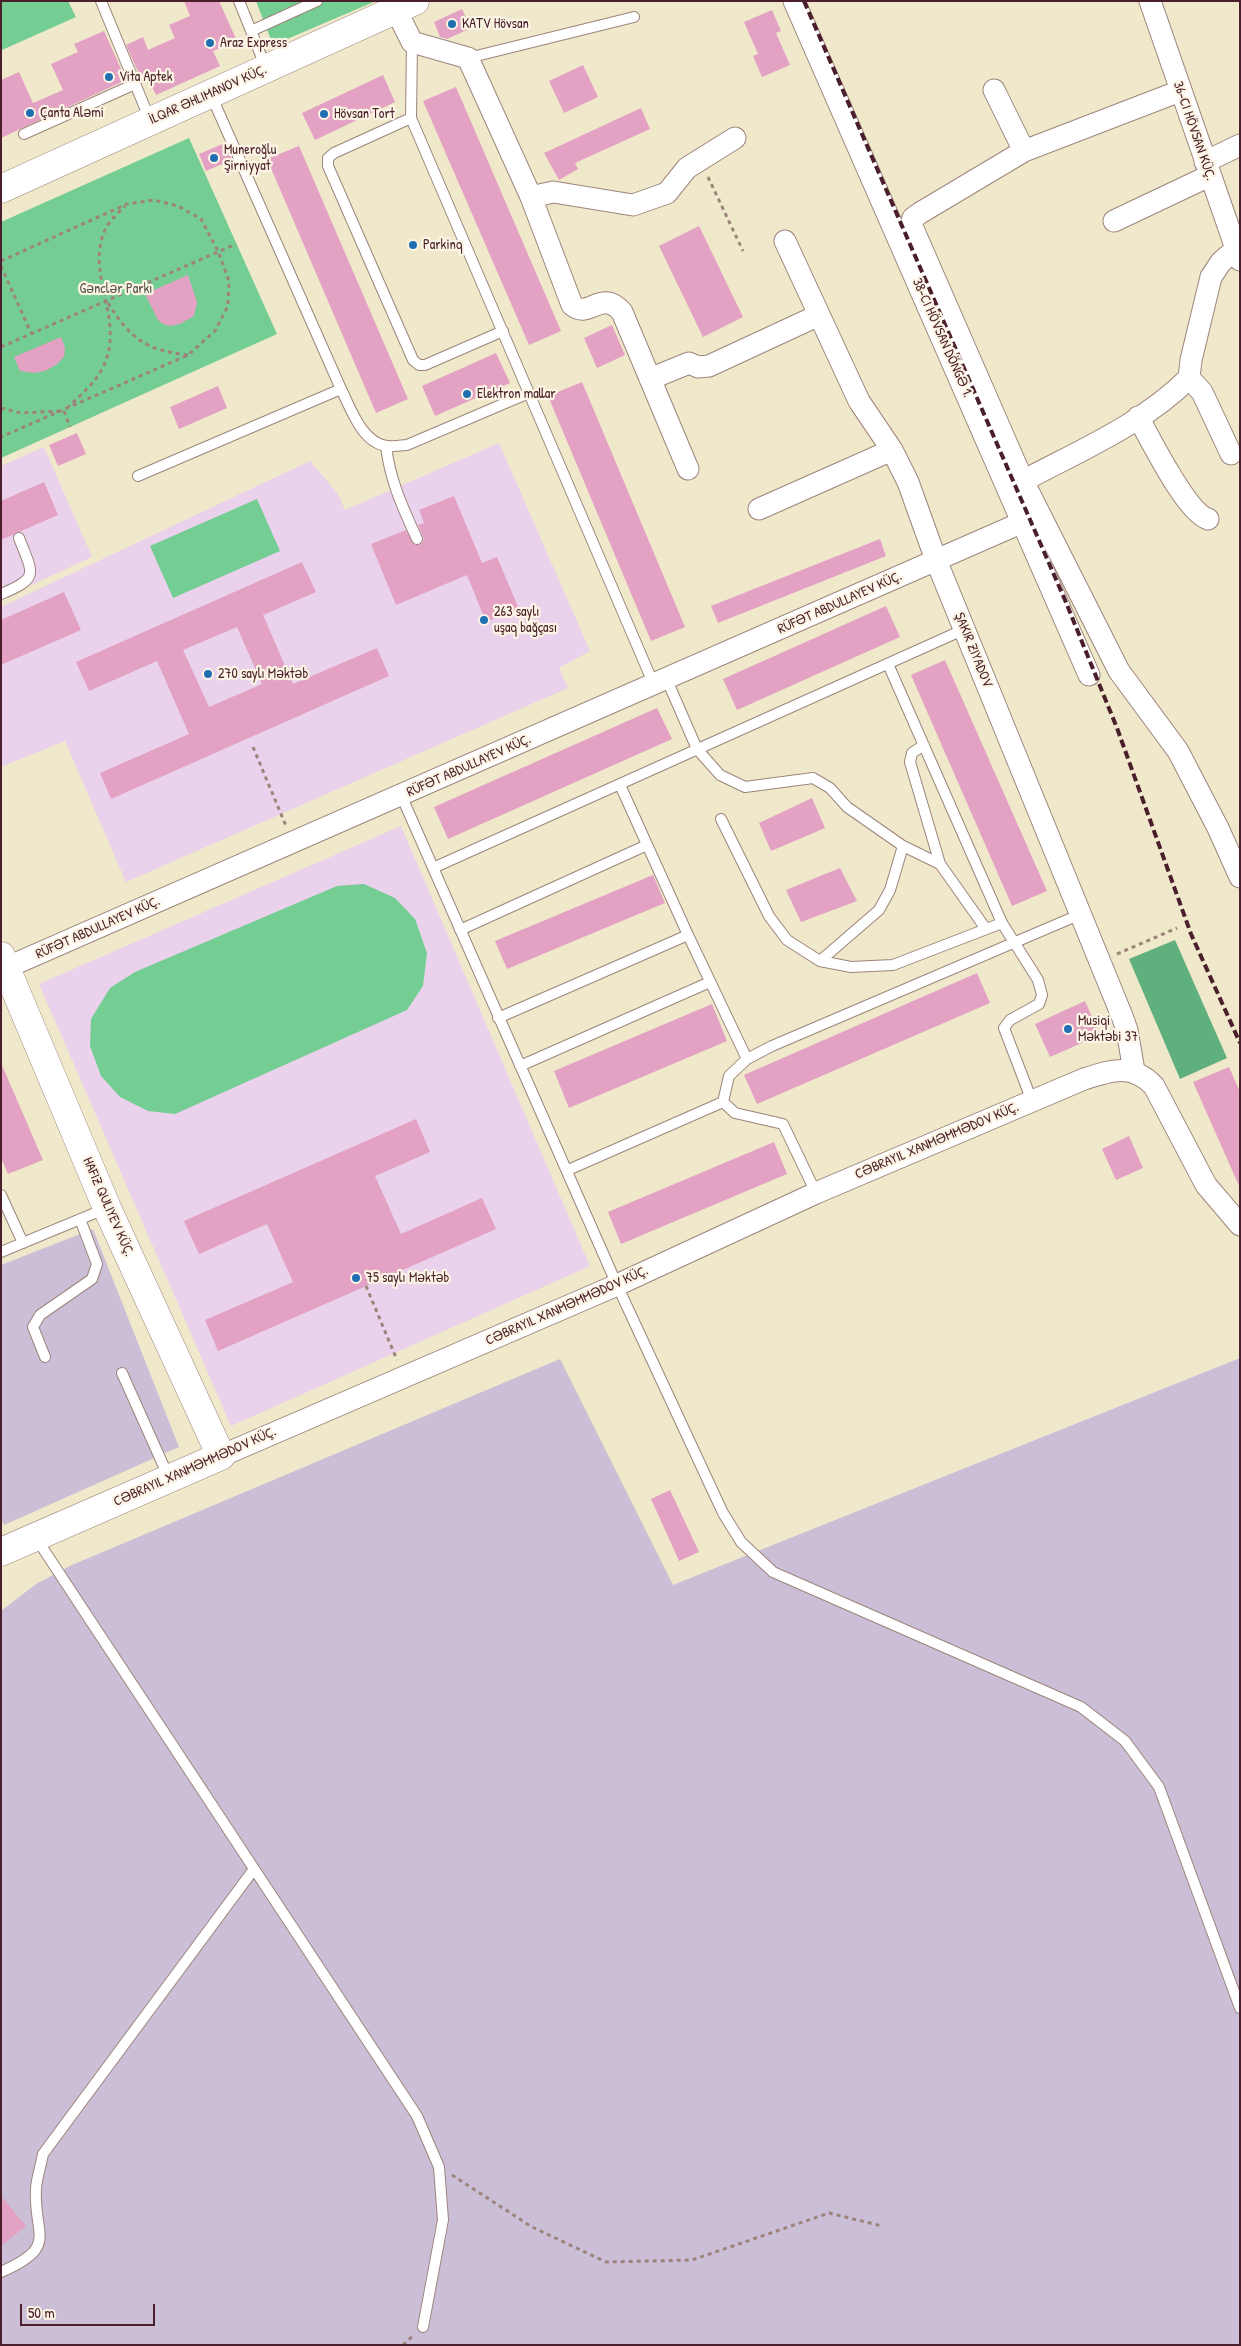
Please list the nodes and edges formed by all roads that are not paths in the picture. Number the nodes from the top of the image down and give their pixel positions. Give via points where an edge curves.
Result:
1 (101, 1) edge
2 (239, 1) edge
3 (317, 1) edge
4 (794, 1) edge
5 (1150, 1) edge
6 (405, 6) edge
7 (634, 17) dead end
8 (251, 31) junction
9 (412, 42) junction
10 (468, 58) junction
11 (266, 69) junction
12 (135, 84) junction
13 (994, 90) dead end
14 (1180, 91) junction
15 (210, 94) junction
16 (411, 118) junction
17 (150, 121) junction
18 (24, 134) dead end
19 (734, 138) dead end
20 (1240, 145) edge
21 (1024, 151) junction
22 (1207, 169) junction
23 (1, 189) edge
24 (531, 197) junction
25 (1114, 221) dead end
26 (785, 241) dead end
27 (1238, 254) edge
28 (819, 315) junction
29 (503, 332) junction
30 (1189, 378) junction
31 (650, 379) junction
32 (341, 389) junction
33 (529, 393) junction
34 (1138, 417) junction
35 (386, 446) junction
36 (892, 450) junction
37 (1231, 454) dead end
38 (688, 469) dead end
39 (138, 476) dead end
40 (1023, 481) junction
41 (759, 509) dead end
42 (1208, 519) dead end
43 (1023, 522) junction
44 (19, 538) dead end
45 (417, 540) dead end
46 (936, 560) junction
47 (1, 594) edge
48 (965, 629) junction
49 (888, 664) junction
50 (1089, 675) dead end
51 (660, 682) junction
52 (924, 744) junction
53 (697, 749) junction
54 (620, 785) junction
55 (402, 795) junction
56 (722, 819) dead end
57 (647, 845) junction
58 (903, 846) junction
59 (1235, 853) edge
60 (940, 864) junction
61 (433, 868) junction
62 (1240, 877) edge
63 (1081, 914) junction
64 (1002, 923) junction
65 (986, 929) junction
66 (460, 930) junction
67 (688, 936) junction
68 (1016, 943) junction
69 (820, 961) junction
70 (3, 965) edge
71 (710, 982) junction
72 (498, 1018) junction
73 (747, 1059) junction
74 (520, 1066) junction
75 (1134, 1071) junction
76 (1032, 1101) junction
77 (723, 1102) junction
78 (568, 1170) junction
79 (816, 1193) junction
80 (1, 1195) edge
81 (107, 1208) junction
82 (80, 1219) junction
83 (1240, 1225) edge
84 (22, 1243) junction
85 (1, 1252) edge
86 (617, 1285) junction
87 (44, 1357) dead end
88 (122, 1373) dead end
89 (221, 1456) junction
90 (169, 1479) junction
91 (35, 1538) junction
92 (1, 1552) edge
93 (254, 1869) junction
94 (1240, 2008) edge
95 (1, 2272) edge
96 (423, 2327) dead end

1 - 12 lane
2 - 8 lane
3 - 8 lane
4 - 43 street, 38-CI HÖVSAN DÖNGƏ 1.
5 - 14 street
6 - 9 street
6 - 11 street, İLQAR ƏHLIMANOV KÜÇ.
7 - 10 lane
8 - 11 lane
9 - 10 street
9 - 16 lane
10 - 24 street
11 - 15 street, İLQAR ƏHLIMANOV KÜÇ.
12 - 17 lane
12 - 18 lane
13 - 21 street
14 - 21 street
14 - 22 street
15 - 17 street, İLQAR ƏHLIMANOV KÜÇ.
15 - 32 lane
16 - 29 lane
16 - 29 lane via 334,153 328,158 328,166 419,365 426,365
17 - 23 street, İLQAR ƏHLIMANOV KÜÇ.
19 - 24 street via 687,168 667,193 644,203 632,205 553,192
20 - 22 street
21 - 40 street via 920,213 911,224
22 - 25 street
22 - 27 street
24 - 31 street via 572,305 576,309 584,309 607,301 615,303 622,312
26 - 28 street, ŞAKIR ZIYADOV
27 - 30 street via 1221,262 1211,276 1190,360
28 - 31 street via 709,366 689,364
28 - 36 street, ŞAKIR ZIYADOV via 859,401
29 - 33 lane
30 - 34 street via 1172,395
30 - 37 street via 1202,392
31 - 38 street
32 - 35 lane via 359,425 372,440
32 - 39 lane
33 - 35 lane via 407,444
33 - 51 lane
34 - 40 street
34 - 42 street via 1178,486 1199,516
35 - 45 lane via 394,489
36 - 41 street
36 - 46 street, ŞAKIR ZIYADOV via 908,482
40 - 59 street via 1119,671 1178,751 1218,828
43 - 46 street, RÜFƏT ABDULLAYEV KÜÇ.
43 - 50 street, 38-CI HÖVSAN DÖNGƏ 1.
44 - 47 lane via 31,572 29,579
46 - 48 street, ŞAKIR ZIYADOV
46 - 51 street, RÜFƏT ABDULLAYEV KÜÇ.
48 - 49 lane
48 - 63 street, ŞAKIR ZIYADOV
49 - 52 lane
49 - 53 lane
51 - 53 lane
51 - 55 street, RÜFƏT ABDULLAYEV KÜÇ.
52 - 60 lane via 912,753 910,762
52 - 64 lane
53 - 54 lane
53 - 58 lane via 720,775 745,787 813,778 830,788 846,807
54 - 57 lane
54 - 61 lane
55 - 61 lane
55 - 70 street, RÜFƏT ABDULLAYEV KÜÇ.
56 - 69 lane via 769,916 787,940
57 - 66 lane
57 - 67 lane
58 - 60 lane
58 - 69 lane via 890,890 879,910
59 - 62 street
60 - 65 lane
61 - 66 lane
63 - 68 lane
63 - 75 street, ŞAKIR ZIYADOV via 1127,1030
64 - 65 lane
64 - 68 lane
65 - 69 lane via 893,964 851,967
66 - 72 lane
67 - 71 lane
67 - 72 lane
68 - 73 lane
68 - 76 lane via 1038,980 1042,995 1039,1004 1010,1020 1004,1028
70 - 81 street, HAFIZ QULIYEV KÜÇ.
71 - 73 lane
71 - 74 lane
72 - 74 lane
73 - 77 lane via 729,1076
74 - 78 lane
75 - 76 street via 1107,1072
75 - 83 street via 1154,1086 1206,1185
76 - 79 street
77 - 78 lane
77 - 79 lane via 735,1113 784,1124
78 - 86 lane
79 - 86 street
80 - 84 lane
81 - 82 lane
81 - 89 street, HAFIZ QULIYEV KÜÇ.
82 - 84 lane
82 - 87 lane via 97,1264 92,1279 40,1315 33,1327
84 - 85 lane
86 - 89 street
86 - 94 lane via 723,1513 741,1542 773,1572 1081,1707 1126,1741 1159,1787
88 - 90 lane
89 - 90 street
90 - 91 street
91 - 92 street
91 - 93 lane
93 - 95 lane via 43,2154 36,2189 40,2240 31,2256
93 - 96 lane via 417,2116 439,2167 443,2220

